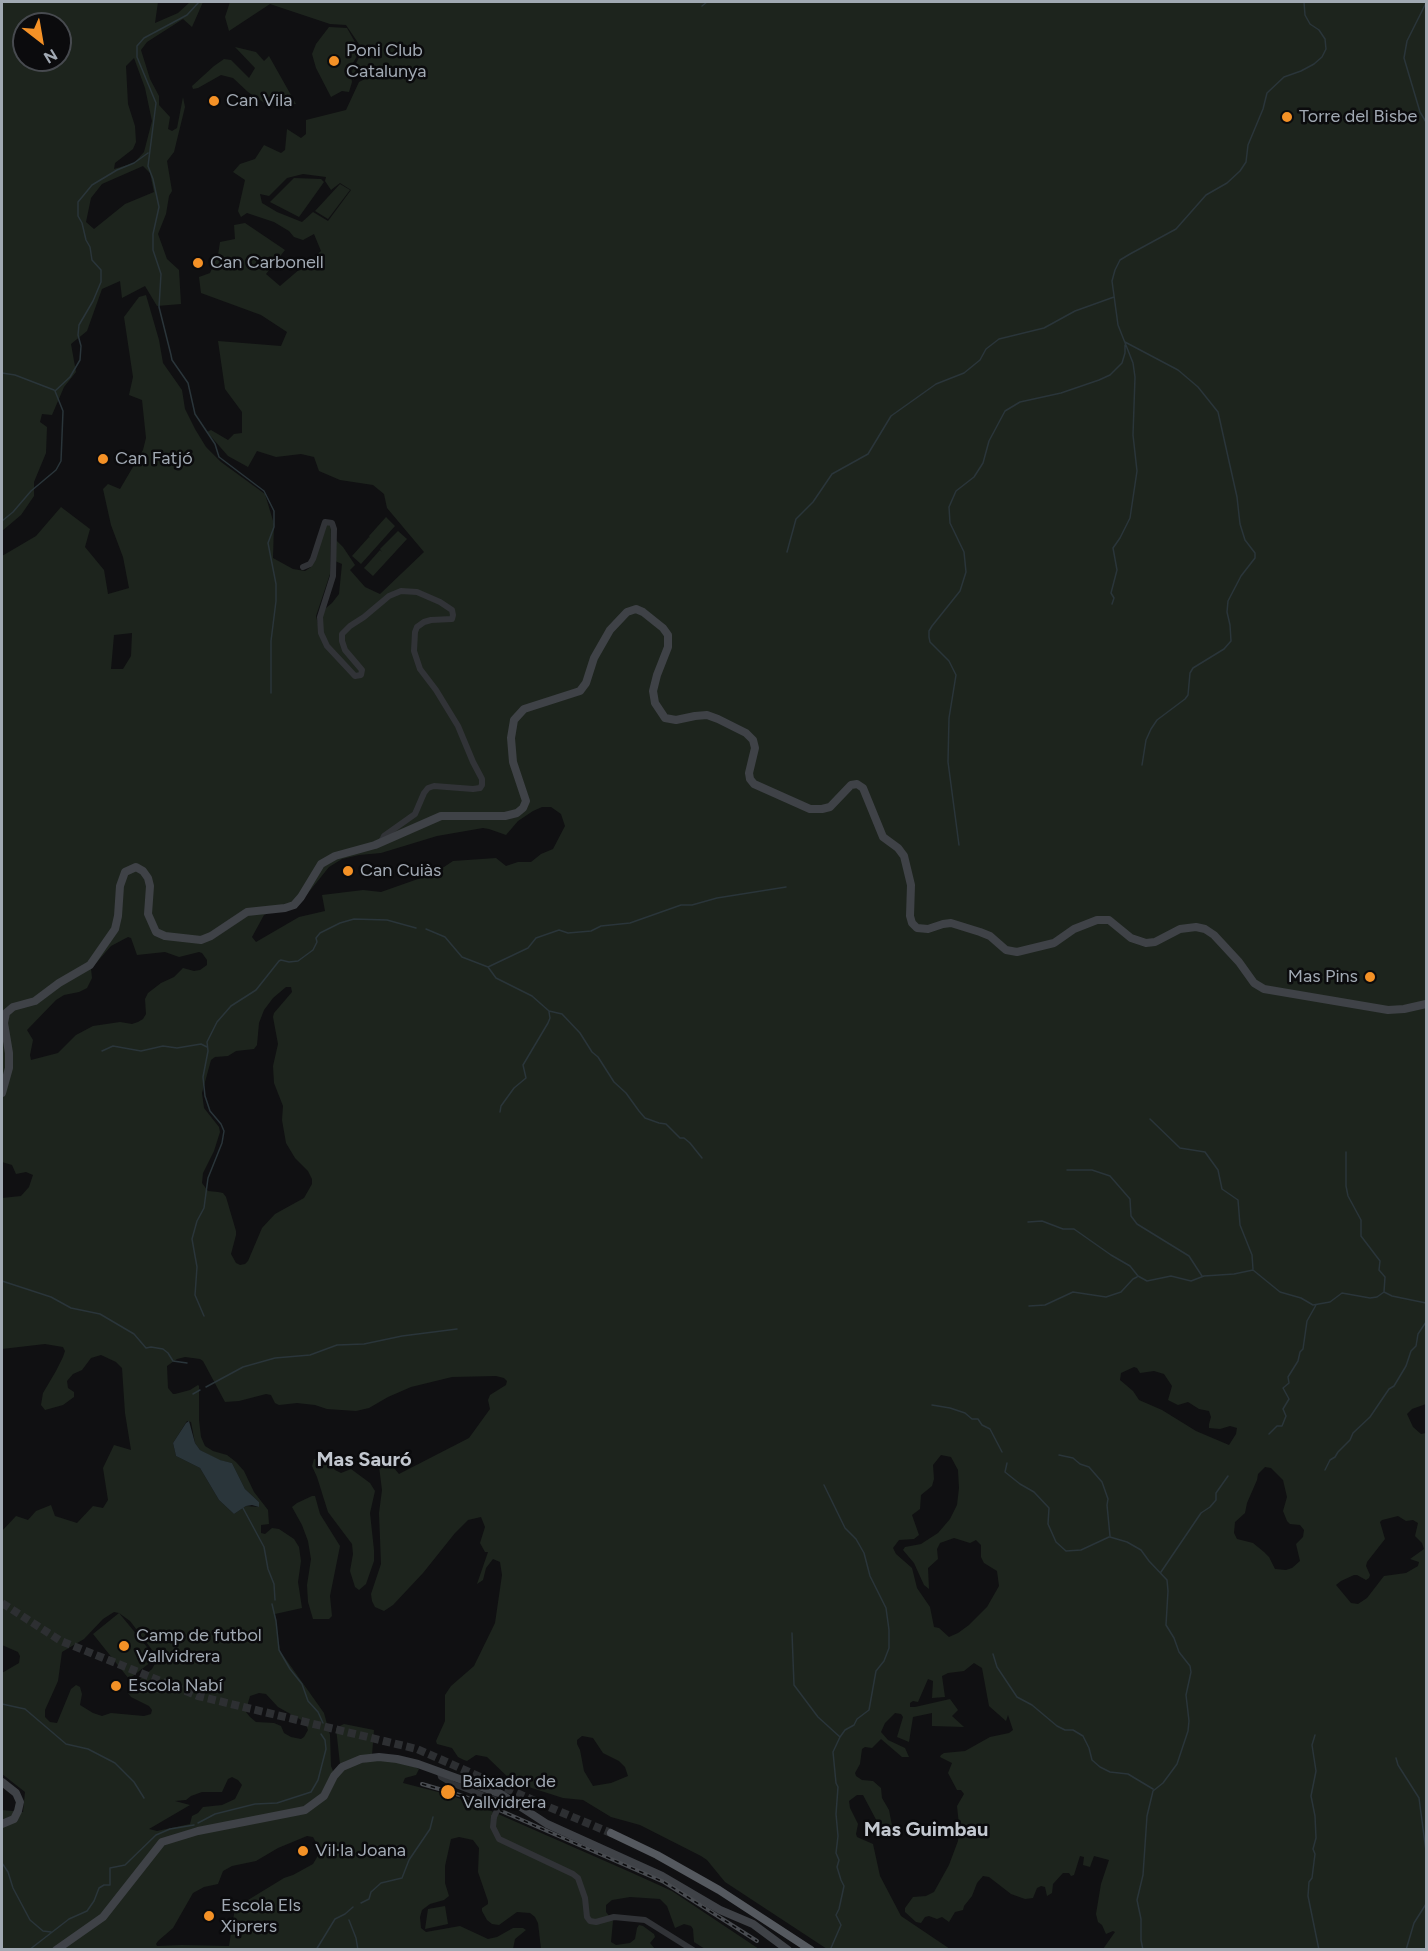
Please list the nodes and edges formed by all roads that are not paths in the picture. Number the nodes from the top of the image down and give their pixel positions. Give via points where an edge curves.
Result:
1 (303, 567) dead end
2 (381, 843) junction
3 (1426, 1004) edge
4 (2, 1093) edge
5 (441, 1773) junction
6 (2, 1782) edge
7 (2, 1824) edge
8 (611, 1833) tunnel mouth
9 (56, 1950) edge
10 (693, 1950) edge
11 (788, 1950) edge
12 (811, 1950) edge

1 - 2 street via 313,559 325,522 332,523 333,576 320,617 321,633 327,646 356,676 362,670 345,650 342,634 389,596 401,591 417,592 452,610 452,619 431,620 417,627 414,651 420,669 458,726 483,783 473,789 428,788 415,813 386,834
2 - 3 main road via 441,816 505,816 521,811 526,801 514,766 514,720 524,709 580,691 610,630 627,612 636,609 663,628 669,639 653,691 655,703 665,718 707,715 746,733 755,748 749,773 753,784 810,809 830,807 851,785 863,788 883,837 904,856 911,885 910,916 917,928 951,923 980,932 1006,950 1017,952 1054,943 1097,920 1108,920 1142,942 1155,942 1175,930 1196,927 1214,935 1254,983 1264,989 1388,1010
2 - 4 main road via 327,860 294,905 250,911 201,940 156,932 148,914 148,878 140,868 129,869 121,880 115,929 90,965 35,1001 6,1013 9,1068
5 - 9 main road via 396,1759 355,1761 338,1770 324,1796 304,1810 162,1842 103,1917
5 - 10 street, bridge via 453,1784 496,1800 499,1806 493,1827 499,1839 578,1878 590,1921 614,1917 645,1920
5 - 11 main road via 501,1794 547,1824 662,1876 720,1910 753,1924
6 - 7 main road via 16,1793 20,1802 14,1819
8 - 12 highway via 719,1890

